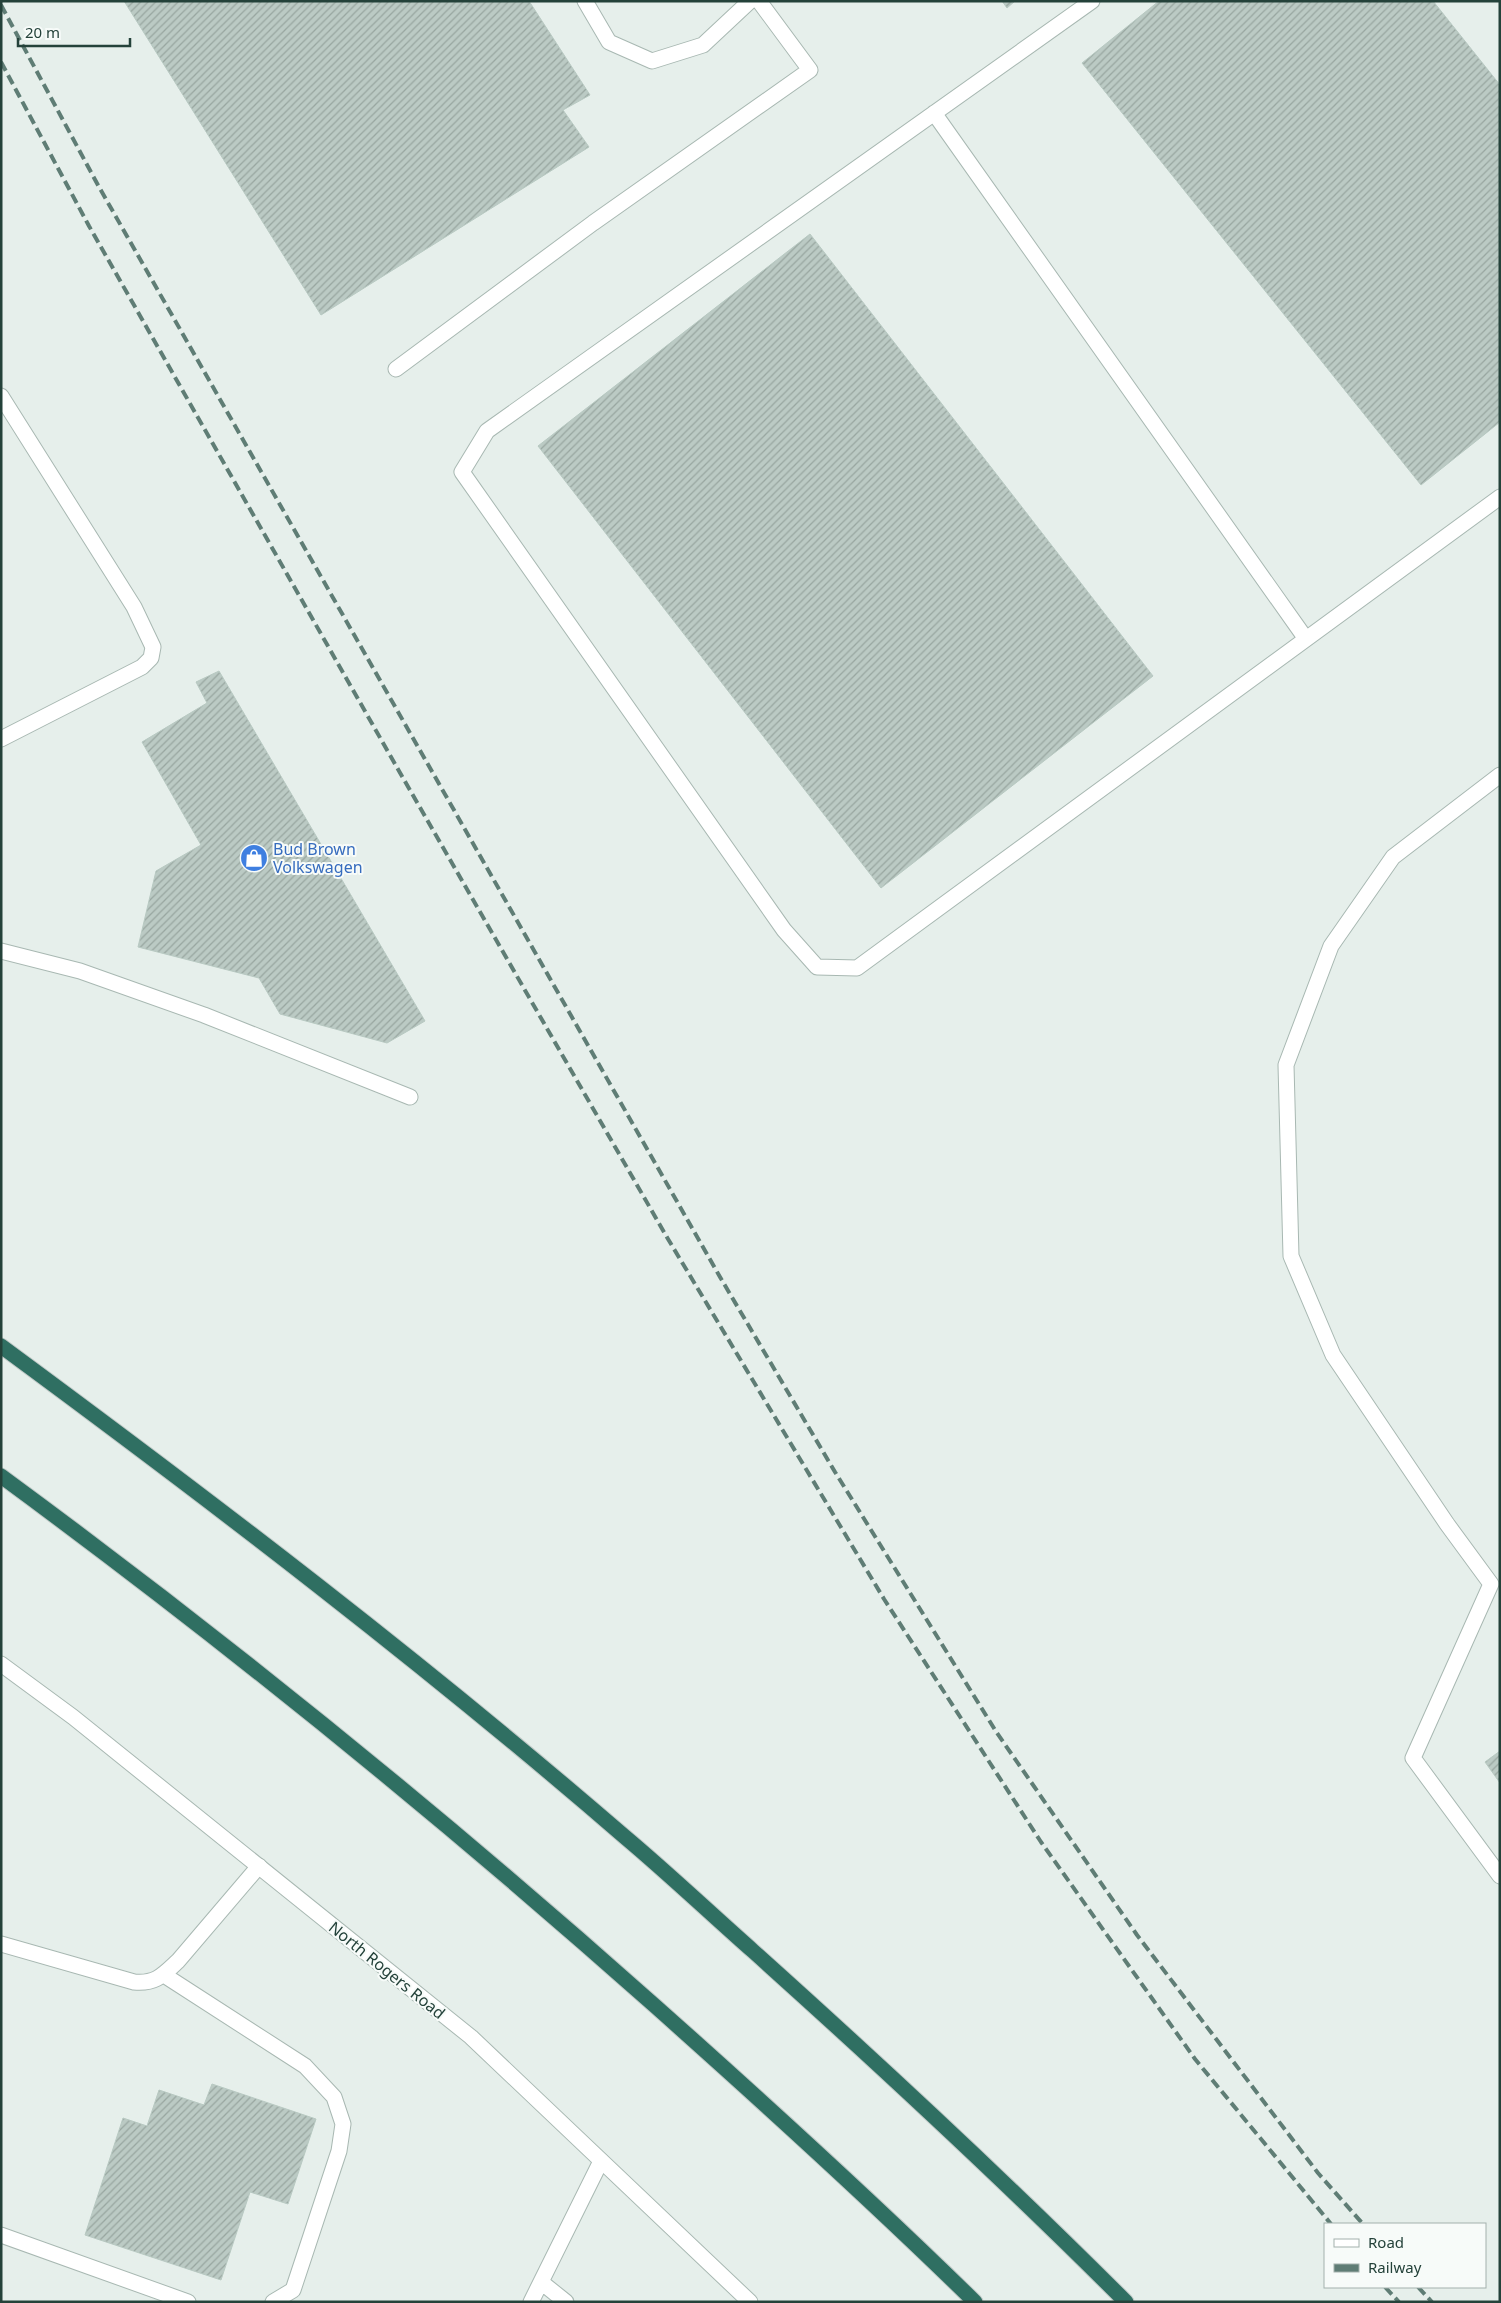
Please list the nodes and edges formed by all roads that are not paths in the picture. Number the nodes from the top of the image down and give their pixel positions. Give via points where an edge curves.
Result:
1 (585, 1) edge
2 (750, 1) edge
3 (759, 1) edge
4 (1092, 1) edge
5 (934, 114) junction
6 (396, 369) dead end
7 (1, 396) edge
8 (1500, 497) edge
9 (1306, 639) junction
10 (1, 739) edge
11 (1500, 775) edge
12 (1, 951) edge
13 (410, 1098) dead end
14 (1, 1346) edge
15 (1, 1476) edge
16 (1496, 1581) edge
17 (1, 1664) edge
18 (259, 1866) junction
19 (1500, 1876) edge
20 (1, 1944) edge
21 (164, 1975) junction
22 (601, 2161) junction
23 (1, 2235) edge
24 (541, 2282) junction
25 (188, 2302) edge
26 (273, 2302) edge
27 (531, 2302) edge
28 (566, 2302) edge
29 (750, 2302) edge
30 (975, 2302) edge
31 (1126, 2302) edge

1 - 2 street via 609,42 652,61 703,45
3 - 6 street via 810,70 593,223
4 - 5 street
5 - 9 street
5 - 9 street via 487,431 462,472 784,930 817,967 857,968
7 - 10 street via 134,607 153,648 151,658 142,667
8 - 9 street
11 - 16 street via 1393,857 1331,946 1286,1065 1291,1256 1333,1355 1447,1524
12 - 13 street via 80,970 195,1011
14 - 31 highway via 175,1474 381,1636 625,1837 833,2023 1030,2206
15 - 30 highway via 95,1544 363,1755 570,1930 740,2081
16 - 19 street via 1413,1758
17 - 18 street, North Rogers Road via 73,1716
18 - 21 street
18 - 22 street, North Rogers Road via 471,2037
20 - 21 street via 134,1982 149,1983
21 - 26 street via 305,2066 334,2097 343,2124 339,2150 293,2290
22 - 24 street
22 - 29 street, North Rogers Road
23 - 25 street
24 - 27 street
24 - 28 street

